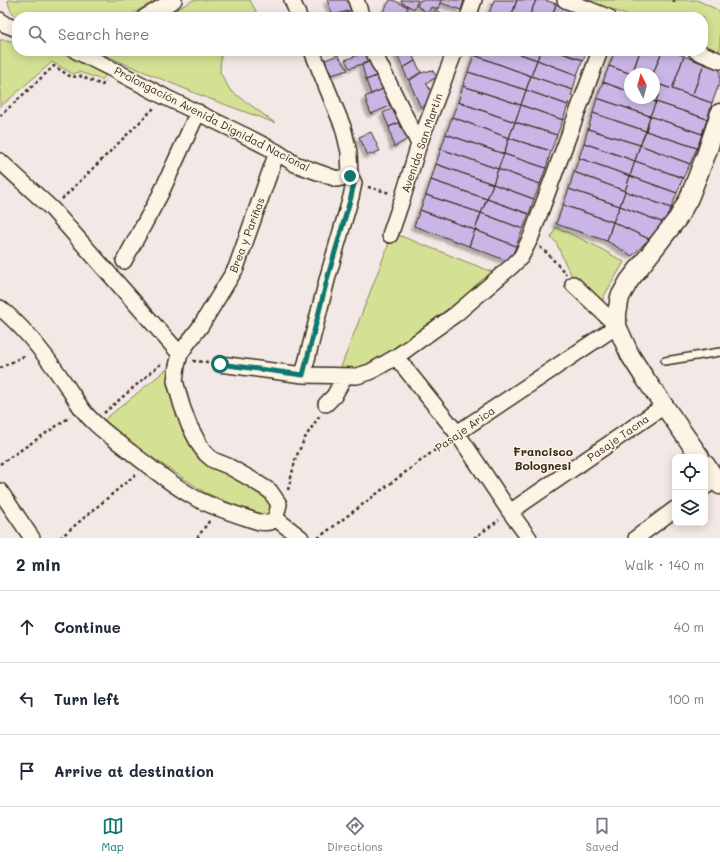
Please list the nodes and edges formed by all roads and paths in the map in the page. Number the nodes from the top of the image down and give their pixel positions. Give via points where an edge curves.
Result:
1 (174, 0) edge
2 (292, 0) edge
3 (356, 0) edge
4 (474, 0) edge
5 (565, 0) edge
6 (154, 12) edge
7 (297, 12) edge
8 (360, 12) edge
9 (470, 12) edge
10 (595, 12) edge
11 (0, 20) edge
12 (12, 27) edge
13 (86, 56) edge
14 (314, 56) edge
15 (375, 56) edge
16 (453, 56) edge
17 (598, 56) edge
18 (708, 56) edge
19 (720, 60) edge
20 (116, 71) junction
21 (165, 97) junction
22 (198, 112) junction
23 (720, 113) edge
24 (0, 116) edge
25 (419, 144) junction
26 (278, 152) junction
27 (0, 161) edge
28 (352, 179) junction
29 (403, 197) junction
30 (52, 209) junction
31 (390, 235) dead end
32 (531, 237) junction
33 (124, 261) dead end
34 (573, 284) joint
35 (0, 308) edge
36 (617, 326) junction
37 (39, 348) junction
38 (178, 352) junction
39 (720, 352) edge
40 (396, 357) junction
41 (665, 361) dead end
42 (220, 364) joint
43 (0, 368) edge
44 (303, 375) junction
45 (345, 376) junction
46 (326, 404) joint
47 (664, 406) junction
48 (82, 409) junction
49 (93, 422) junction
50 (457, 433) junction
51 (698, 454) edge
52 (0, 464) edge
53 (147, 465) junction
54 (708, 470) edge
55 (714, 483) edge
56 (0, 491) edge
57 (287, 495) dead end
58 (218, 508) junction
59 (672, 511) edge
60 (510, 512) junction
61 (276, 518) junction
62 (32, 538) edge
63 (60, 538) edge
64 (197, 538) edge
65 (301, 538) edge
66 (318, 538) edge
67 (474, 538) edge
68 (529, 538) edge
69 (636, 538) edge

1 - 6 street
2 - 7 street
3 - 8 street
4 - 9 street
5 - 10 street
11 - 12 street
13 - 20 street, Prolongación Avenida Dignidad Nacional
14 - 28 street via 343,127
15 - 25 street
16 - 25 street, Avenida San Martín
17 - 32 street
18 - 19 street
20 - 21 street, Prolongación Avenida Dignidad Nacional
20 - 24 path via 102,85 80,76 71,77 54,66
21 - 22 street, Prolongación Avenida Dignidad Nacional
21 - 30 path
22 - 26 street, Prolongación Avenida Dignidad Nacional
22 - 33 street via 160,195
23 - 36 street via 689,198 678,218 629,281 620,297
25 - 29 street, Avenida San Martín
26 - 28 street, Prolongación Avenida Dignidad Nacional via 295,164 338,179
26 - 38 street, Brea y Pariñas via 236,268 200,327
27 - 30 street
28 - 29 path
28 - 44 street via 351,197
29 - 31 street, Avenida San Martín
30 - 38 street
32 - 34 path via 560,266
32 - 40 street via 521,256 499,279
34 - 36 street
35 - 37 street
36 - 47 street via 630,355
36 - 50 street, Pasaje Arica
37 - 43 path
37 - 48 street
38 - 42 path via 190,361
38 - 49 path
38 - 61 street via 175,381 189,425 200,446 213,460 270,491 279,504
39 - 41 lane
40 - 45 street via 370,372
40 - 50 street
42 - 44 street
44 - 45 street
45 - 46 street via 334,396
46 - 57 path via 296,457
47 - 51 street
47 - 60 street, Pasaje Tacna
48 - 49 street
48 - 52 path
49 - 53 street
50 - 60 street
50 - 66 path, Pasaje Arica
53 - 58 street via 196,498
53 - 63 path
54 - 55 street
56 - 62 street
58 - 61 street via 259,522 266,523
58 - 64 path
59 - 69 street
60 - 67 path
60 - 68 street
61 - 65 street

